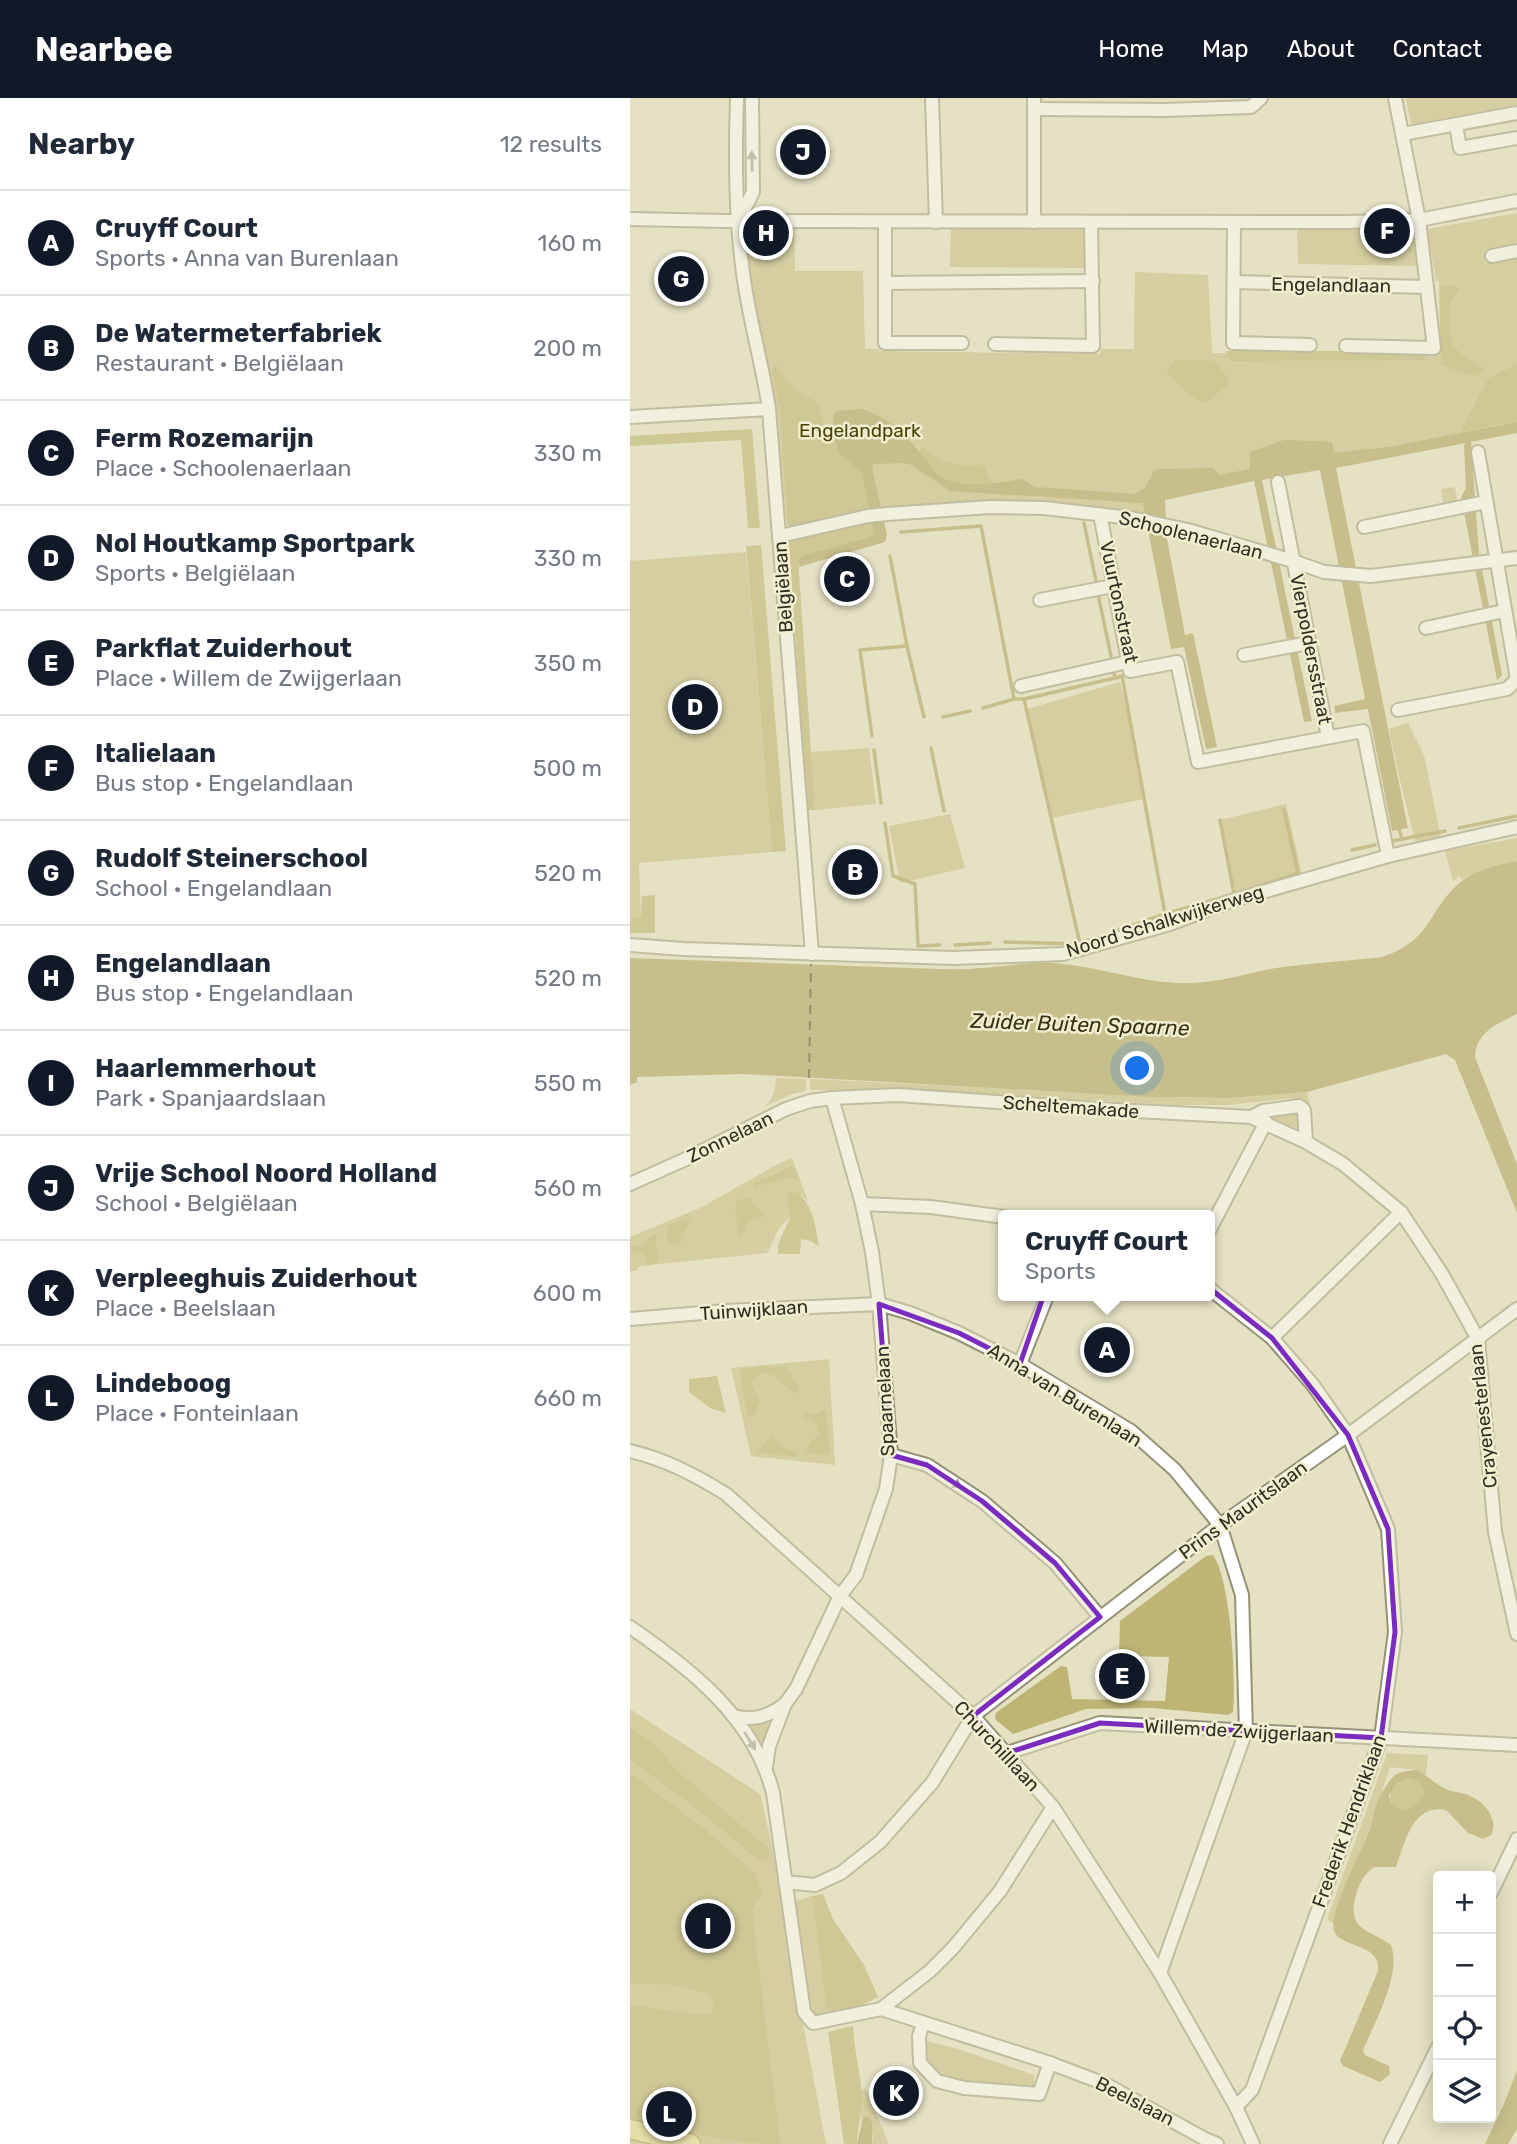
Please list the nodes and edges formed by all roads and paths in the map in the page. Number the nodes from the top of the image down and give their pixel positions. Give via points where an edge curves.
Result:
1 (737, 98) edge
2 (751, 98) edge
3 (932, 98) edge
4 (1261, 98) edge
5 (1395, 98) edge
6 (1034, 104) edge
7 (1166, 104) edge
8 (1517, 113) edge
9 (1456, 125) junction
10 (1402, 134) junction
11 (1517, 138) edge
12 (1517, 201) edge
13 (630, 219) edge
14 (1419, 220) junction
15 (738, 222) junction
16 (885, 222) junction
17 (936, 222) junction
18 (1034, 222) junction
19 (1091, 222) junction
20 (1234, 222) junction
21 (1517, 251) edge
22 (1492, 256) dead end
23 (1093, 281) junction
24 (885, 282) junction
25 (1235, 282) junction
26 (1427, 287) junction
27 (962, 343) dead end
28 (995, 344) dead end
29 (1310, 345) dead end
30 (1346, 346) dead end
31 (769, 409) junction
32 (630, 417) edge
33 (1478, 452) dead end
34 (1278, 482) dead end
35 (1482, 503) junction
36 (1100, 514) junction
37 (1364, 527) dead end
38 (780, 536) junction
39 (1517, 558) edge
40 (1288, 559) junction
41 (1492, 561) junction
42 (1110, 587) junction
43 (1040, 600) dead end
44 (1501, 612) junction
45 (1426, 628) dead end
46 (1306, 643) junction
47 (1244, 654) dead end
48 (1118, 664) junction
49 (1021, 686) dead end
50 (1398, 710) dead end
51 (1328, 737) junction
52 (1517, 827) edge
53 (1388, 856) junction
54 (630, 945) edge
55 (812, 954) junction
56 (832, 1098) junction
57 (1251, 1116) junction
58 (1266, 1122) junction
59 (1306, 1142) junction
60 (630, 1184) edge
61 (862, 1204) junction
62 (1401, 1212) junction
63 (998, 1216) edge
64 (1215, 1219) edge
65 (1215, 1293) edge
66 (1045, 1301) edge
67 (879, 1304) junction
68 (1517, 1309) edge
69 (630, 1320) edge
70 (1272, 1338) junction
71 (1478, 1339) junction
72 (1020, 1364) junction
73 (1348, 1436) junction
74 (630, 1451) edge
75 (891, 1455) junction
76 (1220, 1525) junction
77 (841, 1596) junction
78 (1100, 1617) junction
79 (630, 1628) edge
80 (1517, 1634) edge
81 (785, 1704) junction
82 (733, 1716) junction
83 (972, 1716) junction
84 (1246, 1731) junction
85 (1381, 1738) junction
86 (1517, 1745) edge
87 (1007, 1754) junction
88 (766, 1767) junction
89 (1053, 1807) junction
90 (1517, 1839) edge
91 (785, 1882) junction
92 (1496, 1883) edge
93 (1160, 1973) junction
94 (881, 2009) junction
95 (923, 2024) junction
96 (1433, 2057) edge
97 (1050, 2063) junction
98 (1236, 2107) junction
99 (630, 2129) edge
100 (1248, 2142) edge
101 (691, 2144) edge
102 (1217, 2144) edge
103 (1390, 2144) edge

1 - 15 street, Belgiëlaan
15 -> 2 street via 753,192
3 - 17 street
4 - 7 street via 1251,107
5 - 10 street
6 - 7 street
6 - 18 street
8 - 9 street
9 - 10 street
9 - 11 street via 1460,148
10 - 14 street
12 - 14 street
13 - 15 street
14 - 20 street
14 - 26 street
15 - 16 street
15 - 31 street, Belgiëlaan via 742,268
16 - 17 street
16 - 24 street
17 - 18 street
18 - 19 street
19 - 20 street
19 - 23 street
20 - 25 street
21 - 22 street
23 - 24 street
23 - 28 street via 1093,346
24 - 27 street via 885,343
25 - 26 street, Engelandlaan
25 - 29 street via 1233,343
26 - 30 street via 1434,348
31 - 32 street
31 - 38 street, Belgiëlaan
33 - 35 street
34 - 40 street, Vierpoldersstraat
35 - 37 street
35 - 41 street
36 - 38 street, Schoolenaerlaan via 990,507 887,514
36 - 40 street, Schoolenaerlaan via 1172,527
36 - 42 street, Vuurtonstraat
38 - 55 street, Belgiëlaan
39 - 41 street, Schoolenaerlaan
40 - 41 street, Schoolenaerlaan via 1332,573 1370,576
40 - 46 street, Vierpoldersstraat
41 - 44 street
42 - 43 street
42 - 48 street, Vuurtonstraat
44 - 45 street
44 - 50 street via 1517,679 1507,689
46 - 47 street
46 - 51 street, Vierpoldersstraat
48 - 49 street
48 - 51 street, Vuurtonstraat via 1130,671 1177,662 1198,762
51 - 53 street via 1363,731
52 - 53 street, Noord Schalkwijkerweg
53 - 55 street, Noord Schalkwijkerweg via 1063,954 953,958
54 - 55 street, Noord Schalkwijkerweg
56 - 57 street, Scheltemakade via 898,1095
56 - 60 street, Zonnelaan via 786,1109
56 - 61 street, Spaarnelaan
57 - 58 street, Scheltemakade
57 - 59 street via 1300,1107
58 - 59 street, Scheltemakade
58 - 64 street
59 - 62 street, Crayenesterlaan via 1343,1164
61 - 63 street
61 - 67 street, Spaarnelaan
62 - 70 street
62 - 71 street, Crayenesterlaan via 1443,1274
65 - 70 street, Frederik Hendriklaan
66 - 72 street
67 - 69 street, Tuinwijklaan
67 - 72 street, Anna van Burenlaan via 959,1333
67 - 75 street, Spaarnelaan
68 - 71 street, Prins Mauritslaan
70 - 73 street, Frederik Hendriklaan via 1313,1385
71 - 73 street, Prins Mauritslaan
71 - 80 street, Crayenesterlaan via 1495,1532
72 - 76 street, Anna van Burenlaan via 1131,1431 1175,1470
73 - 76 street, Prins Mauritslaan
73 - 85 street, Frederik Hendriklaan via 1388,1529 1395,1632
74 - 77 street, Churchilllaan via 676,1466 726,1494
75 - 77 street, Spaarnelaan via 886,1489 856,1575
75 -> 78 street via 927,1465 982,1501 1055,1563
76 - 78 street, Prins Mauritslaan
76 - 84 street, Anna van Burenlaan via 1242,1595
77 - 81 street, Spaarnelaan
77 - 83 street, Churchilllaan
78 - 83 street, Prins Mauritslaan
79 - 82 street via 705,1684
81 - 82 street via 760,1718
81 - 88 street, Spaarnelaan
82 -> 88 street
83 - 87 street, Churchilllaan
83 - 91 street via 932,1783 880,1842 841,1873 814,1885
84 - 85 street, Willem de Zwijgerlaan
84 - 87 street, Willem de Zwijgerlaan via 1100,1723
84 - 93 street, Anna van Burenlaan
85 - 86 street, Willem de Zwijgerlaan
85 - 98 street, Frederik Hendriklaan via 1252,2090
87 - 89 street, Churchilllaan
88 - 91 street
89 - 93 street, Churchilllaan
89 - 94 street via 1000,1891 953,1948
90 - 92 street
91 - 94 street via 804,2012 813,2023
93 - 98 street, Churchilllaan
94 - 95 street, Beelslaan
95 - 97 street, Beelslaan
95 - 97 street via 920,2063 937,2081 964,2088 1039,2094
96 - 103 street
97 - 102 street, Beelslaan via 1105,2084
98 - 100 street, Churchilllaan
99 - 101 main road

